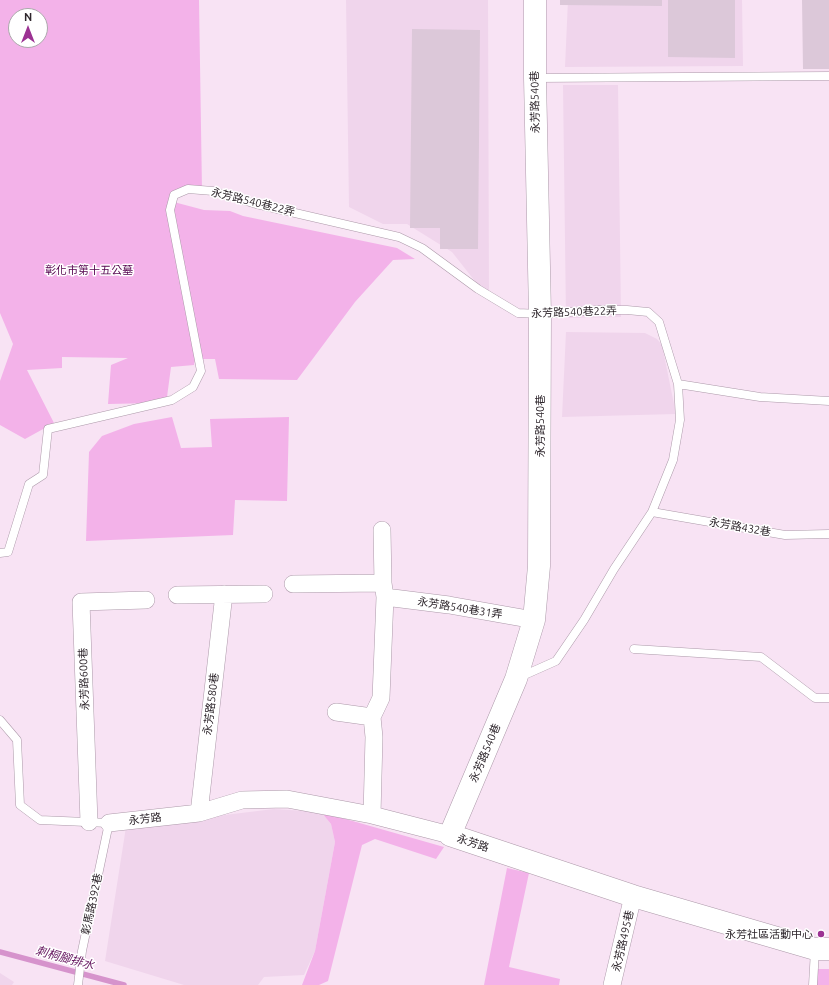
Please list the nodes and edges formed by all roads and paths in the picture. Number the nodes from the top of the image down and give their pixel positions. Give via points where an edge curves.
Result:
1 (535, 0) edge
2 (829, 76) edge
3 (535, 78) junction
4 (540, 314) junction
5 (678, 384) junction
6 (829, 401) edge
7 (652, 512) junction
8 (382, 530) dead end
9 (829, 534) edge
10 (0, 553) edge
11 (293, 584) dead end
12 (384, 590) junction
13 (224, 594) junction
14 (264, 594) dead end
15 (177, 595) dead end
16 (146, 600) dead end
17 (534, 620) junction
18 (634, 648) dead end
19 (516, 679) junction
20 (829, 698) edge
21 (336, 712) dead end
22 (372, 717) junction
23 (0, 720) edge
24 (199, 813) junction
25 (372, 815) junction
26 (89, 822) junction
27 (109, 823) junction
28 (450, 835) junction
29 (633, 896) junction
30 (822, 949) edge
31 (78, 985) edge
32 (612, 985) edge
33 (812, 985) edge

1 - 3 street, 永芳路540巷
2 - 3 lane
3 - 4 street, 永芳路540巷
4 - 5 lane, 永芳路540巷22弄 via 598,310 648,312 659,322
4 - 10 lane, 永芳路540巷22弄 via 518,313 478,289 422,248 399,237 256,204 213,191 188,189 174,195 170,210 201,371 196,382 193,388 172,400 48,429 43,474 29,484 8,552
4 - 17 street, 永芳路540巷 via 539,566
5 - 6 lane via 760,397
5 - 7 lane, 永芳路540巷22弄 via 680,420 673,460
7 - 9 lane, 永芳路432巷 via 785,535
7 - 19 lane, 永芳路540巷22弄 via 556,661
8 - 12 street
11 - 12 street, 永芳路540巷31弄
12 - 17 street, 永芳路540巷31弄
12 - 22 street via 381,698
13 - 14 street
13 - 15 street
13 - 24 street, 永芳路580巷
16 - 26 street, 永芳路600巷 via 81,602
17 - 19 street, 永芳路540巷
18 - 20 lane via 761,657 815,698
19 - 28 street, 永芳路540巷
21 - 22 street
22 - 25 street
23 - 26 lane via 17,740 20,804 40,820
24 - 25 street, 永芳路 via 242,800 287,799
24 - 27 street, 永芳路
25 - 28 street, 永芳路
26 - 27 lane
27 - 31 lane, 彰馬路392巷 via 82,951
28 - 29 street, 永芳路
29 - 30 street, 永芳路
29 - 32 street, 永芳路495巷
30 - 33 lane

